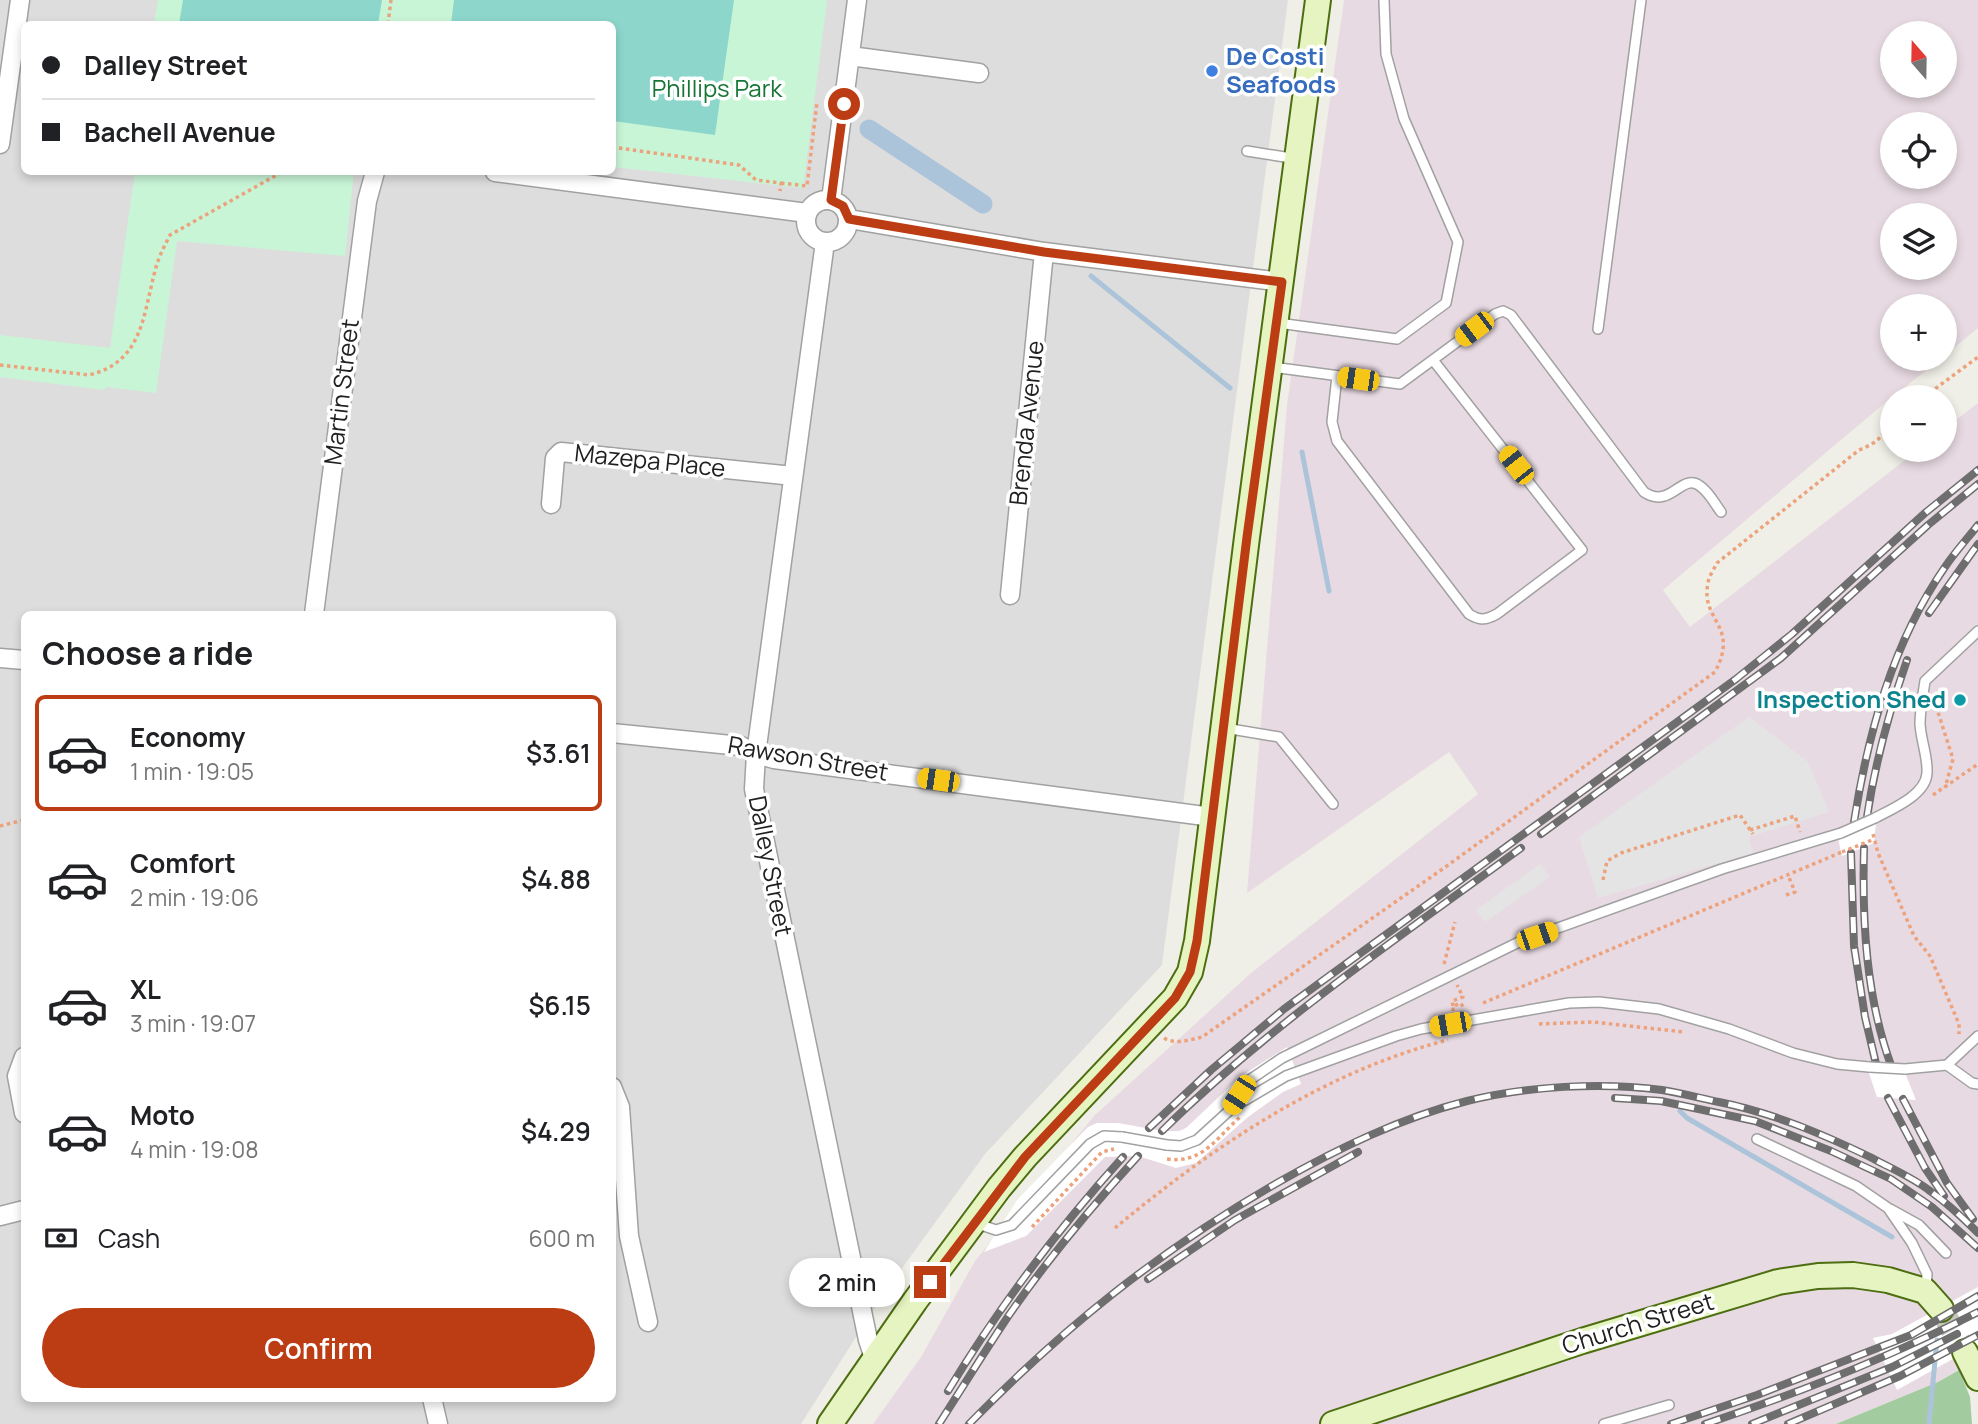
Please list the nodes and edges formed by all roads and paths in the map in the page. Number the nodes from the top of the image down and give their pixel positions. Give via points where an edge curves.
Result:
1 (20, 0) edge
2 (391, 0) edge
3 (857, 0) edge
4 (1318, 0) edge
5 (1384, 0) edge
6 (1641, 0) edge
7 (388, 21) edge
8 (850, 56) junction
9 (979, 73) dead end
10 (817, 102) dead end
11 (0, 144) edge
12 (616, 147) edge
13 (1247, 151) dead end
14 (1298, 159) junction
15 (277, 175) edge
16 (374, 175) edge
17 (517, 175) edge
18 (781, 183) junction
19 (831, 200) junction
20 (778, 210) junction
21 (807, 214) junction
22 (849, 219) junction
23 (825, 242) junction
24 (1044, 252) junction
25 (1282, 282) junction
26 (1277, 323) junction
27 (1598, 329) dead end
28 (1978, 356) edge
29 (1433, 360) junction
30 (0, 365) edge
31 (1271, 366) junction
32 (1337, 376) junction
33 (1940, 385) edge
34 (1880, 440) edge
35 (793, 476) junction
36 (551, 504) dead end
37 (1721, 512) dead end
38 (1010, 594) dead end
39 (314, 611) edge
40 (1978, 631) edge
41 (0, 657) edge
42 (21, 660) edge
43 (1934, 698) dead end
44 (1223, 728) junction
45 (616, 733) edge
46 (756, 754) junction
47 (1945, 788) dead end
48 (1333, 804) dead end
49 (1212, 817) junction
50 (21, 821) edge
51 (0, 826) edge
52 (1871, 829) dead end
53 (1800, 832) dead end
54 (1873, 839) junction
55 (1788, 875) junction
56 (1603, 880) dead end
57 (1786, 895) dead end
58 (1455, 1023) junction
59 (1537, 1024) dead end
60 (1149, 1026) junction
61 (1687, 1032) dead end
62 (1978, 1037) edge
63 (1959, 1054) junction
64 (1947, 1065) junction
65 (21, 1066) edge
66 (1978, 1084) edge
67 (21, 1094) edge
68 (616, 1097) edge
69 (1230, 1109) junction
70 (1240, 1117) dead end
71 (1757, 1139) dead end
72 (1124, 1151) dead end
73 (1157, 1157) dead end
74 (1888, 1208) junction
75 (21, 1211) edge
76 (0, 1216) edge
77 (974, 1223) junction
78 (1032, 1227) dead end
79 (1115, 1228) dead end
80 (1947, 1253) dead end
81 (1933, 1300) joint
82 (648, 1322) dead end
83 (1965, 1352) tunnel mouth
84 (874, 1358) junction
85 (1978, 1378) edge
86 (433, 1402) edge
87 (1669, 1405) dead end
88 (833, 1421) edge
89 (438, 1424) edge
90 (1333, 1424) edge
91 (1604, 1424) edge

1 - 11 street
2 - 7 path
3 - 8 street
4 - 14 main road
5 - 26 lane via 1386,54 1404,119 1458,242 1446,303 1397,339
6 - 27 lane
8 - 9 street
8 - 19 street
10 - 18 path via 807,186
12 - 18 path via 739,165 756,180
13 - 14 lane
14 - 25 main road
15 - 30 path via 170,235 131,350 117,363 89,375
16 - 39 street, Martin Street via 367,201
17 - 20 street
18 - 20 path
19 - 21 street via 816,202
19 - 22 street via 843,206
20 - 21 street
21 - 23 street via 809,232
22 - 23 street via 842,237
22 - 24 street
23 - 35 street, Dalley Street
24 - 25 street
24 - 38 street, Brenda Avenue
25 - 26 main road
26 - 31 main road
28 - 33 path
29 - 32 lane via 1400,384
29 - 32 lane via 1582,550 1487,620 1469,614 1337,441 1332,422
29 - 37 lane via 1495,314 1511,315 1644,492 1653,498 1664,497 1686,483 1695,483
31 - 32 lane
31 - 44 main road
34 - 60 path via 1859,450 1717,563 1708,582 1707,602 1725,642 1716,672 1202,1037 1167,1041
35 - 36 street, Mazepa Place via 561,452 555,458
35 - 46 street, Dalley Street
40 - 69 lane, bridge via 1925,681 1920,723 1926,780 1906,801 1841,833 1740,863 1519,942 1282,1058 1248,1081
41 - 42 street
43 - 47 path via 1953,760
44 - 48 lane via 1279,737
44 - 49 main road
45 - 46 street, Rawson Street via 741,746
46 - 49 street, Rawson Street
46 - 84 street, Dalley Street via 754,789
49 - 60 main road via 1193,964 1175,998
50 - 51 path
52 - 54 path
53 - 56 path via 1795,816 1751,832 1740,815 1621,853 1607,861
54 - 55 path, bridge
54 - 63 path via 1914,936 1930,956 1959,1024
55 - 57 path via 1794,892
55 - 58 path via 1465,1011 1461,1003 1452,1006
58 - 64 lane, bridge via 1569,1003 1628,1004 1692,1017 1837,1064 1905,1069
58 - 69 lane via 1396,1036 1298,1070
58 - 79 path via 1458,1037 1361,1070 1252,1128 1189,1169
59 - 61 path via 1593,1022
60 - 77 main road via 1025,1157
62 - 63 lane
63 - 64 lane
64 - 66 lane
65 - 67 street
68 - 82 street via 629,1236
69 - 77 lane, bridge via 1197,1140 1181,1146 1104,1136 1090,1144 1012,1225 996,1230
70 - 73 path, bridge via 1198,1155 1185,1160
71 - 74 lane via 1856,1186
72 - 78 path, bridge via 1102,1152
74 - 80 lane via 1919,1225
74 - 81 lane via 1912,1243
75 - 76 street
77 - 84 main road
81 - 90 main road, Church Street via 1888,1280 1853,1275 1778,1282
83 - 85 main road
84 - 88 main road
86 - 89 street
87 - 91 lane

